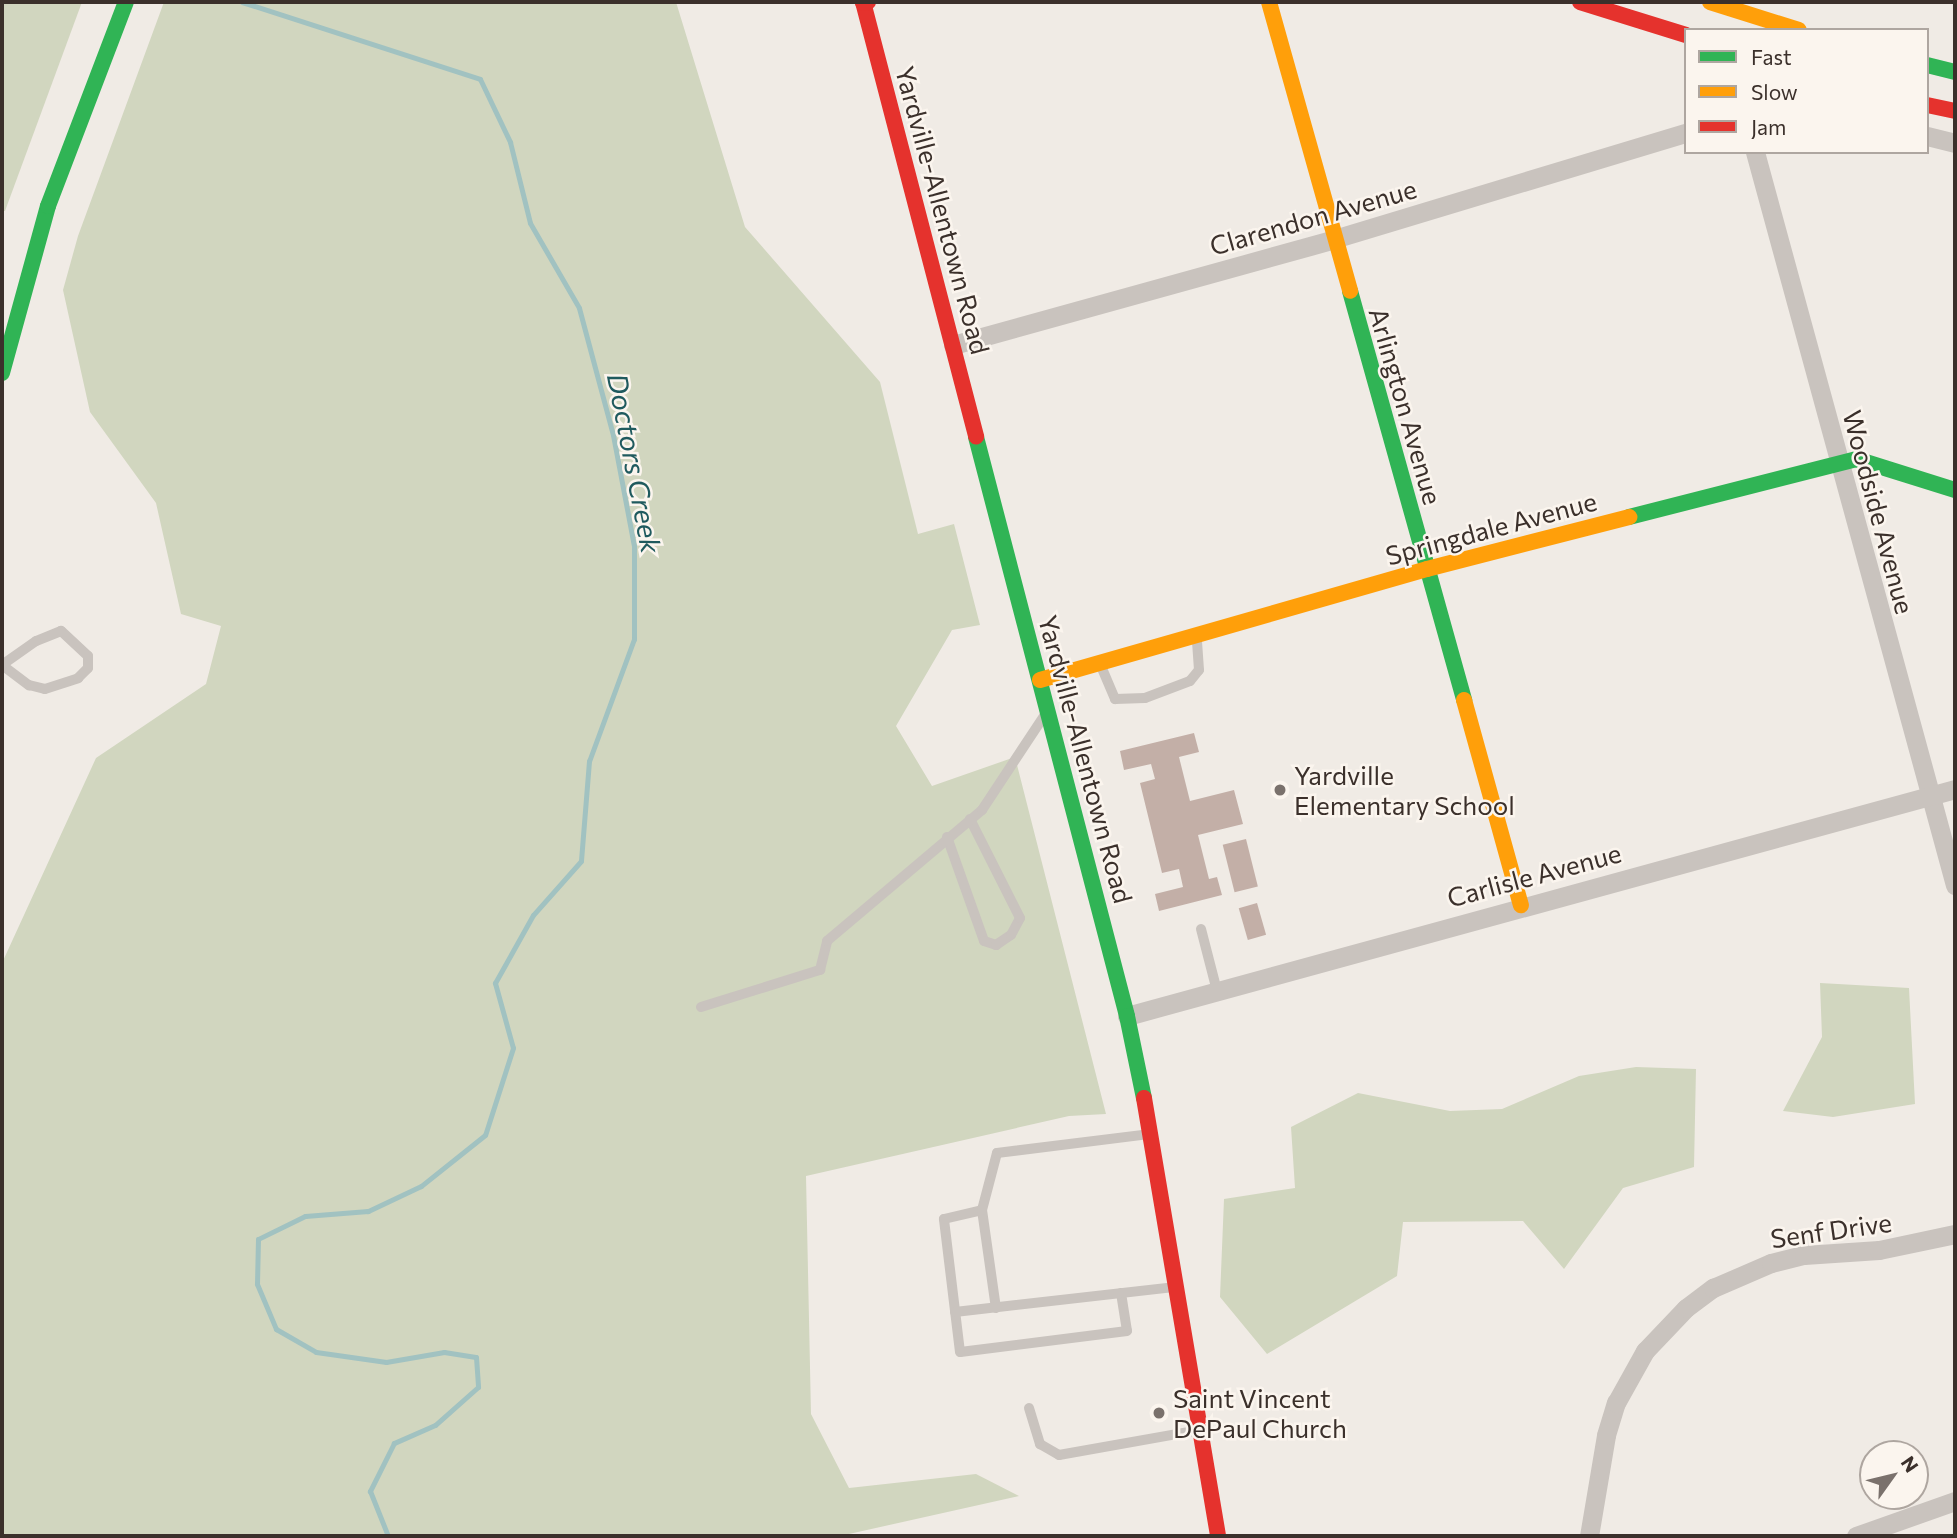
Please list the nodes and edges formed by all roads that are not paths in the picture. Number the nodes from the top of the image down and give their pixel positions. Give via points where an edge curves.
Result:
1 (126, 2) edge
2 (864, 2) edge
3 (1269, 2) edge
4 (1580, 2) edge
5 (1710, 2) edge
6 (1793, 28) edge
7 (1684, 34) edge
8 (1929, 66) edge
9 (1955, 72) edge
10 (1929, 105) edge
11 (1955, 111) edge
12 (1684, 134) edge
13 (1929, 136) edge
14 (1955, 143) edge
15 (1756, 154) edge
16 (1334, 239) junction
17 (953, 345) junction
18 (3, 361) edge
19 (1837, 464) junction
20 (1955, 490) edge
21 (1427, 569) junction
22 (1196, 635) junction
23 (1100, 662) junction
24 (2, 665) edge
25 (1040, 680) junction
26 (1048, 710) junction
27 (1955, 789) edge
28 (1930, 796) junction
29 (970, 819) junction
30 (947, 837) junction
31 (1955, 885) edge
32 (1521, 905) junction
33 (1201, 929) dead end
34 (1217, 991) junction
35 (701, 1007) dead end
36 (1127, 1016) junction
37 (1151, 1133) junction
38 (982, 1210) junction
39 (1955, 1234) edge
40 (1178, 1287) junction
41 (1121, 1293) junction
42 (996, 1308) junction
43 (955, 1312) junction
44 (1029, 1408) dead end
45 (1201, 1430) junction
46 (1955, 1501) edge
47 (1218, 1536) edge
48 (1588, 1536) edge
49 (1856, 1536) edge

1 - 18 main road via 48,206
2 - 17 main road, Yardville-Allentown Road
3 - 16 main road, Arlington Avenue
4 - 7 main road
5 - 6 main road
8 - 9 main road
10 - 11 main road
12 - 16 street, Clarendon Avenue
13 - 14 street
15 - 19 street, Woodside Avenue
16 - 17 street, Clarendon Avenue
16 - 21 main road, Arlington Avenue
17 - 25 main road, Yardville-Allentown Road
19 - 20 main road, Springdale Avenue via 1856,458
19 - 21 main road, Springdale Avenue
19 - 28 street, Woodside Avenue
21 - 22 main road, Springdale Avenue
21 - 32 main road, Arlington Avenue
22 - 23 main road, Springdale Avenue
22 - 23 lane via 1199,670 1190,681 1145,698 1115,699 1106,687
23 - 25 main road, Springdale Avenue
24 - 24 lane via 29,685 46,689 78,678 88,668 88,656 61,631 36,641
25 - 26 main road, Yardville-Allentown Road
26 - 29 lane via 982,810
26 - 36 main road, Yardville-Allentown Road
27 - 28 street, Carlisle Avenue
28 - 31 street, Woodside Avenue
28 - 32 street, Carlisle Avenue
29 - 30 lane
29 - 30 lane via 1020,918 1011,935 996,944 984,941
30 - 35 lane via 827,940 820,970
32 - 34 street, Carlisle Avenue
33 - 34 lane
34 - 36 street, Carlisle Avenue
36 - 37 main road, Yardville-Allentown Road
37 - 38 lane via 996,1153
37 - 40 main road, Yardville-Allentown Road
38 - 42 lane
38 - 43 lane via 944,1219
39 - 48 street, Senf Drive via 1890,1248 1804,1255 1771,1263 1722,1284 1686,1308 1645,1351 1616,1403
40 - 41 lane
40 - 45 main road, Yardville-Allentown Road
41 - 42 lane
41 - 43 lane via 1126,1331 960,1352
42 - 43 lane
44 - 45 lane via 1040,1444 1059,1455
45 - 47 main road, Yardville-Allentown Road
46 - 49 street

